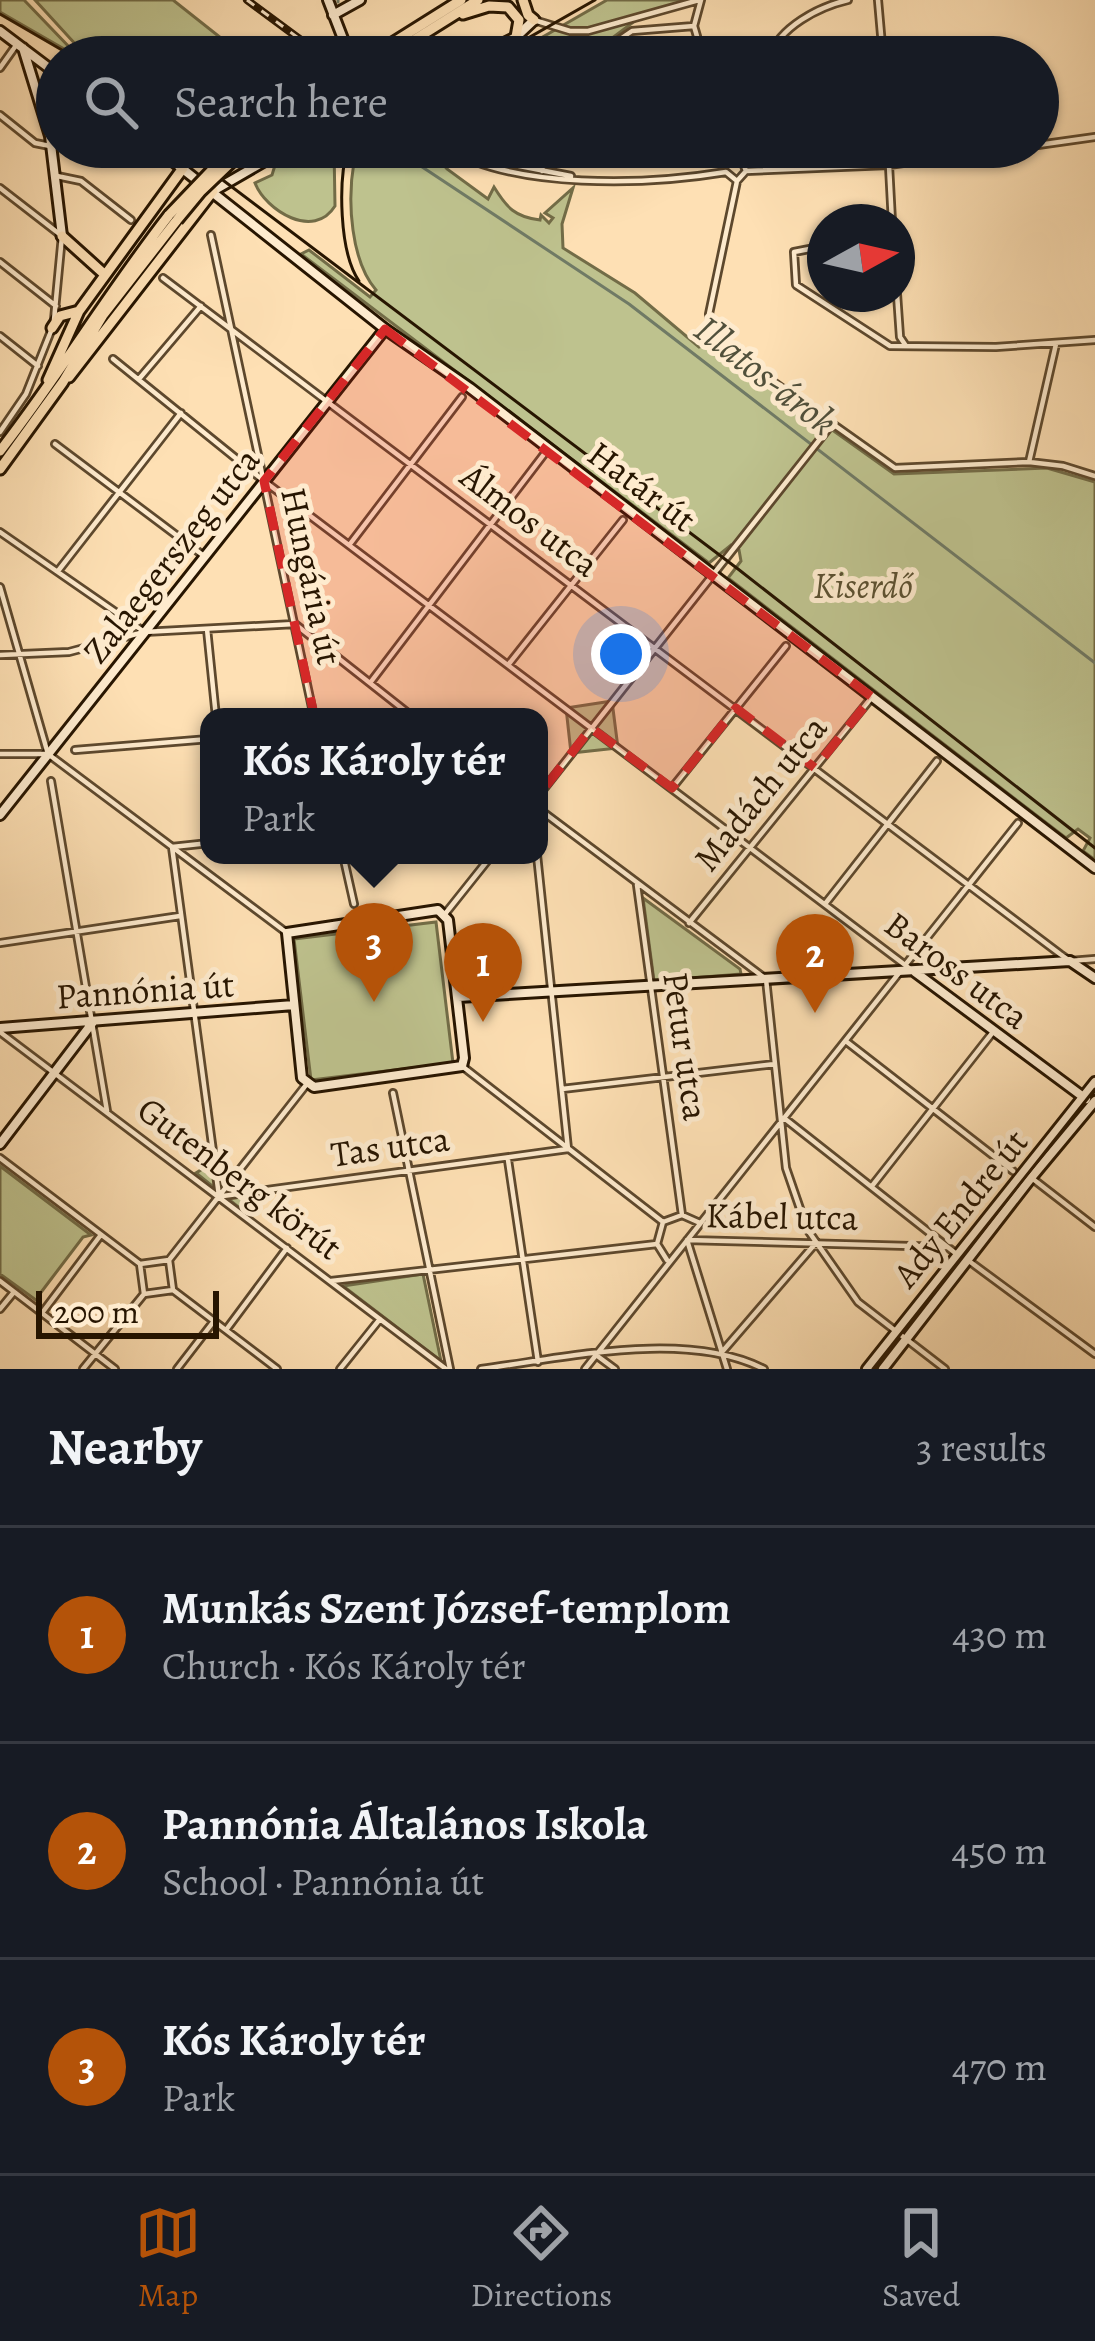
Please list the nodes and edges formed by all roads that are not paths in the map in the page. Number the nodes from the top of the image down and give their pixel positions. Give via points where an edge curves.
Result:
1 (328, 0) edge
2 (360, 0) edge
3 (460, 0) edge
4 (478, 0) edge
5 (523, 0) edge
6 (700, 0) edge
7 (848, 0) edge
8 (878, 0) edge
9 (667, 10) junction
10 (333, 14) junction
11 (446, 20) junction
12 (534, 20) junction
13 (694, 26) junction
14 (0, 31) edge
15 (342, 36) edge
16 (403, 36) edge
17 (420, 36) edge
18 (516, 36) edge
19 (517, 36) edge
20 (625, 36) edge
21 (697, 36) edge
22 (782, 36) edge
23 (881, 36) edge
24 (20, 46) junction
25 (36, 58) edge
26 (0, 68) edge
27 (36, 75) edge
28 (36, 84) joint
29 (0, 115) edge
30 (1095, 138) edge
31 (1059, 142) edge
32 (36, 143) edge
33 (56, 168) edge
34 (183, 168) joint
35 (216, 168) edge
36 (226, 168) edge
37 (252, 168) edge
38 (500, 168) edge
39 (542, 168) edge
40 (729, 168) edge
41 (744, 168) edge
42 (828, 168) edge
43 (889, 168) edge
44 (726, 172) junction
45 (746, 172) junction
46 (541, 175) junction
47 (57, 176) junction
48 (736, 182) junction
49 (0, 188) edge
50 (213, 191) junction
51 (891, 204) edge
52 (173, 217) junction
53 (131, 220) dead end
54 (211, 235) dead end
55 (62, 236) junction
56 (807, 249) edge
57 (0, 262) edge
58 (104, 273) junction
59 (163, 278) dead end
60 (807, 292) edge
61 (201, 306) junction
62 (59, 307) junction
63 (79, 311) junction
64 (836, 312) edge
65 (898, 312) edge
66 (52, 328) joint
67 (385, 328) junction
68 (233, 330) junction
69 (0, 336) edge
70 (1095, 340) edge
71 (1055, 344) junction
72 (908, 348) junction
73 (113, 359) dead end
74 (39, 367) junction
75 (139, 379) junction
76 (63, 382) junction
77 (462, 398) dead end
78 (327, 401) junction
79 (37, 404) junction
80 (181, 412) junction
81 (0, 417) edge
82 (7, 422) junction
83 (832, 424) junction
84 (0, 432) edge
85 (55, 444) dead end
86 (548, 449) junction
87 (0, 451) edge
88 (1029, 462) junction
89 (410, 464) junction
90 (0, 469) edge
91 (1095, 476) edge
92 (264, 481) junction
93 (118, 492) junction
94 (622, 520) dead end
95 (491, 524) junction
96 (0, 532) edge
97 (350, 544) junction
98 (205, 556) junction
99 (58, 571) junction
100 (713, 574) junction
101 (572, 585) junction
102 (0, 587) edge
103 (429, 605) junction
104 (295, 623) junction
105 (206, 628) junction
106 (144, 632) junction
107 (786, 646) dead end
108 (656, 648) junction
109 (0, 655) edge
110 (20, 655) junction
111 (508, 664) junction
112 (370, 683) junction
113 (872, 697) junction
114 (215, 708) edge
115 (312, 708) edge
116 (402, 708) edge
117 (736, 708) junction
118 (591, 728) junction
119 (200, 740) edge
120 (75, 750) dead end
121 (0, 754) edge
122 (48, 754) junction
123 (937, 761) dead end
124 (815, 768) junction
125 (51, 781) dead end
126 (548, 783) edge
127 (672, 788) junction
128 (0, 815) edge
129 (548, 816) edge
130 (888, 823) junction
131 (1018, 823) dead end
132 (200, 844) edge
133 (172, 847) junction
134 (750, 848) junction
135 (345, 864) edge
136 (485, 864) edge
137 (538, 864) edge
138 (1095, 868) edge
139 (969, 884) junction
140 (637, 885) junction
141 (825, 904) junction
142 (355, 912) junction
143 (445, 914) junction
144 (180, 916) junction
145 (689, 923) junction
146 (78, 931) junction
147 (287, 933) junction
148 (0, 943) edge
149 (1095, 959) edge
150 (1070, 961) junction
151 (906, 970) junction
152 (1095, 978) edge
153 (766, 979) junction
154 (651, 986) junction
155 (551, 992) junction
156 (458, 997) junction
157 (294, 1005) junction
158 (193, 1014) junction
159 (93, 1022) junction
160 (0, 1030) edge
161 (993, 1032) junction
162 (845, 1040) junction
163 (775, 1064) junction
164 (462, 1066) junction
165 (56, 1073) junction
166 (663, 1078) junction
167 (1095, 1082) edge
168 (307, 1084) junction
169 (392, 1086) junction
170 (562, 1089) junction
171 (1083, 1097) junction
172 (1094, 1103) edge
173 (933, 1108) junction
174 (107, 1112) junction
175 (783, 1117) junction
176 (0, 1144) edge
177 (568, 1149) junction
178 (507, 1157) junction
179 (0, 1158) edge
180 (409, 1170) junction
181 (1023, 1173) junction
182 (872, 1186) junction
183 (219, 1196) junction
184 (682, 1215) junction
185 (663, 1222) junction
186 (700, 1223) junction
187 (1095, 1227) edge
188 (101, 1235) junction
189 (687, 1240) junction
190 (657, 1244) junction
191 (815, 1244) junction
192 (947, 1247) junction
193 (287, 1248) junction
194 (956, 1254) junction
195 (522, 1258) junction
196 (169, 1260) junction
197 (967, 1260) junction
198 (669, 1262) junction
199 (140, 1264) junction
200 (430, 1269) junction
201 (0, 1281) edge
202 (331, 1281) junction
203 (173, 1290) junction
204 (14, 1292) junction
205 (143, 1294) junction
206 (0, 1309) edge
207 (42, 1313) junction
208 (380, 1319) junction
209 (214, 1322) junction
210 (226, 1330) junction
211 (896, 1332) junction
212 (906, 1340) junction
213 (722, 1352) junction
214 (95, 1354) junction
215 (1095, 1354) edge
216 (596, 1355) junction
217 (538, 1362) junction
218 (83, 1369) edge
219 (115, 1369) edge
220 (177, 1369) edge
221 (277, 1369) edge
222 (340, 1369) edge
223 (448, 1369) edge
224 (481, 1369) edge
225 (584, 1369) edge
226 (615, 1369) edge
227 (727, 1369) edge
228 (764, 1369) edge
229 (867, 1369) edge
230 (883, 1369) edge
231 (945, 1369) edge

1 - 10 street
2 - 10 street
3 - 16 main road
4 - 11 main road
5 - 12 main road
6 - 9 street
6 - 13 street
7 - 22 street
8 - 23 street
9 - 12 street via 581,32
9 - 13 street
10 - 15 street
11 - 17 main road
11 - 18 main road via 508,7 518,16
12 - 19 street
13 - 20 street
13 - 21 street
14 - 24 street
24 - 25 street
24 - 26 street
24 - 28 street
27 - 28 street
29 - 32 street
30 - 31 street
33 - 47 street
34 - 50 street, Határ út
34 - 58 main road
35 - 52 main road, bridge
36 - 52 main road, bridge
37 - 50 street
38 - 46 street
39 - 46 street
40 - 44 street
41 - 45 street
42 - 45 street
43 - 51 street
44 - 46 street
44 - 48 street
45 - 48 street
47 - 53 street via 78,179
47 - 55 street
48 - 83 street via 710,308 713,334
49 - 55 street
50 - 67 street, Határ út
50 - 76 main road
52 - 76 main road
52 - 79 main road via 93,316
54 - 68 street, Hungária út
55 - 58 main road
55 - 62 street
56 - 60 street via 794,252 796,285
57 - 62 street
58 - 63 main road
59 - 61 street, Álmos utca
61 - 68 street, Álmos utca
61 - 75 street
62 - 63 main road
62 - 66 main road
63 - 79 main road
64 - 72 street via 883,344
65 - 72 street
66 - 74 street
67 - 78 street, Zalaegerszeg utca
67 - 86 street, Határ út
68 - 78 street, Álmos utca
68 - 92 street, Hungária út
69 - 74 street
70 - 71 street
71 - 72 street
71 - 88 street
73 - 75 street
74 - 82 street
75 - 80 street
76 - 90 main road
77 - 89 street
78 - 89 street, Álmos utca
78 - 92 street, Zalaegerszeg utca
79 - 87 main road
80 - 92 street
80 - 93 street
81 - 82 street
82 - 84 street
83 - 88 street via 902,470
83 - 100 street
85 - 93 street
86 - 95 street
86 - 100 street, Határ út
88 - 91 street
89 - 95 street, Álmos utca
89 - 97 street
92 - 97 street
92 - 98 street, Zalaegerszeg utca
92 - 104 street, Hungária út
93 - 98 street
93 - 99 street
94 - 101 street
95 - 101 street, Álmos utca
95 - 103 street
96 - 99 street
97 - 103 street
98 - 106 street, Zalaegerszeg utca
99 - 106 street
100 - 108 street
100 - 113 street, Határ út
101 - 108 street, Álmos utca
101 - 111 street
102 - 110 street
103 - 111 street
103 - 112 street
104 - 105 street
104 - 112 street
104 - 115 street, Hungária út
105 - 106 street
105 - 114 street
106 - 110 street
106 - 122 street, Zalaegerszeg utca
107 - 117 street
108 - 117 street, Álmos utca
108 - 118 street
109 - 110 street
110 - 122 street
111 - 118 street, Baross utca
112 - 116 street
113 - 124 street, Madách utca
113 - 138 street, Határ út
117 - 124 street, Álmos utca
117 - 127 street
118 - 126 street
118 - 127 street, Baross utca
119 - 120 street
121 - 122 street
122 - 128 street, Zalaegerszeg utca
122 - 133 street
123 - 130 street
124 - 130 street, Álmos utca
124 - 134 street, Madách utca
125 - 146 street
127 - 134 street, Baross utca
129 - 140 street
130 - 139 street, Álmos utca
130 - 141 street
131 - 139 street
132 - 133 street
133 - 144 street
133 - 147 street
134 - 141 street, Baross utca
134 - 145 street, Madách utca
135 - 142 street
136 - 143 street
137 - 155 street
139 - 150 street, Álmos utca
139 - 151 street
140 - 145 street
140 - 154 street, Petur utca
141 - 151 street, Baross utca
142 - 143 street
142 - 147 street
143 - 156 street
144 - 146 street
144 - 158 street
145 - 153 street
146 - 148 street
146 - 159 street
147 - 157 street
149 - 150 street
150 - 151 street
150 - 152 street, Álmos utca
151 - 153 street
151 - 161 street, Baross utca
151 - 162 street
153 - 154 street
153 - 163 street
154 - 155 street
154 - 166 street, Petur utca
155 - 156 street
155 - 170 street
156 - 164 street
157 - 158 street, Pannónia út
157 - 168 street
158 - 159 street, Pannónia út
158 - 183 street
159 - 160 street, Pannónia út
159 - 165 street
159 - 174 street
160 - 165 street, Gutenberg körút
161 - 171 street, Baross utca
161 - 173 street
162 - 173 street
162 - 175 street
163 - 166 street
163 - 175 street
164 - 169 street
164 - 177 street
165 - 174 street, Gutenberg körút
165 - 176 street
166 - 170 street
166 - 184 street, Petur utca
167 - 171 street, Ady Endre út
168 - 169 street
168 - 183 street
169 - 180 street
170 - 177 street
171 - 172 street, Baross utca
171 - 181 street, Ady Endre út
172 - 181 street, Ady Endre út
173 - 181 street
173 - 182 street
174 - 183 street, Gutenberg körút
175 - 182 street
175 - 186 street
175 - 191 street via 789,1180
177 - 178 street, Tas utca
177 - 185 street
178 - 180 street, Tas utca
178 - 195 street
179 - 188 street
180 - 183 street, Tas utca
180 - 200 street
181 - 187 street
181 - 194 street, Ady Endre út
181 - 197 street, Ady Endre út
182 - 192 street
183 - 193 street, Gutenberg körút
183 - 196 street
184 - 185 street
184 - 186 street
185 - 190 street
186 - 189 street
188 - 199 street
188 - 207 street
189 - 191 street, Kábel utca
189 - 198 street
189 - 213 street
190 - 195 street
190 - 198 street
191 - 192 street, Kábel utca
191 - 211 street via 858,1302
191 - 213 street
192 - 194 street
193 - 202 street, Gutenberg körút
193 - 210 street
194 - 197 street
194 - 211 street, Ady Endre út
195 - 200 street
195 - 217 street
196 - 199 street
196 - 203 street
197 - 212 street, Ady Endre út
197 - 215 street
198 - 216 street
199 - 205 street
200 - 202 street
200 - 223 street
201 - 204 street
202 - 208 street, Gutenberg körút
203 - 205 street
203 - 209 street
204 - 206 street
204 - 207 street
205 - 214 street
207 - 214 street
208 - 222 street
208 - 223 street, Gutenberg körút
209 - 210 street
209 - 220 street
210 - 221 street
211 - 212 street
211 - 229 street, Ady Endre út
212 - 230 street, Ady Endre út
212 - 231 street
213 - 216 street
213 - 227 street
213 - 228 street
214 - 218 street
214 - 219 street
216 - 217 street
216 - 225 street
216 - 226 street
217 - 224 street

